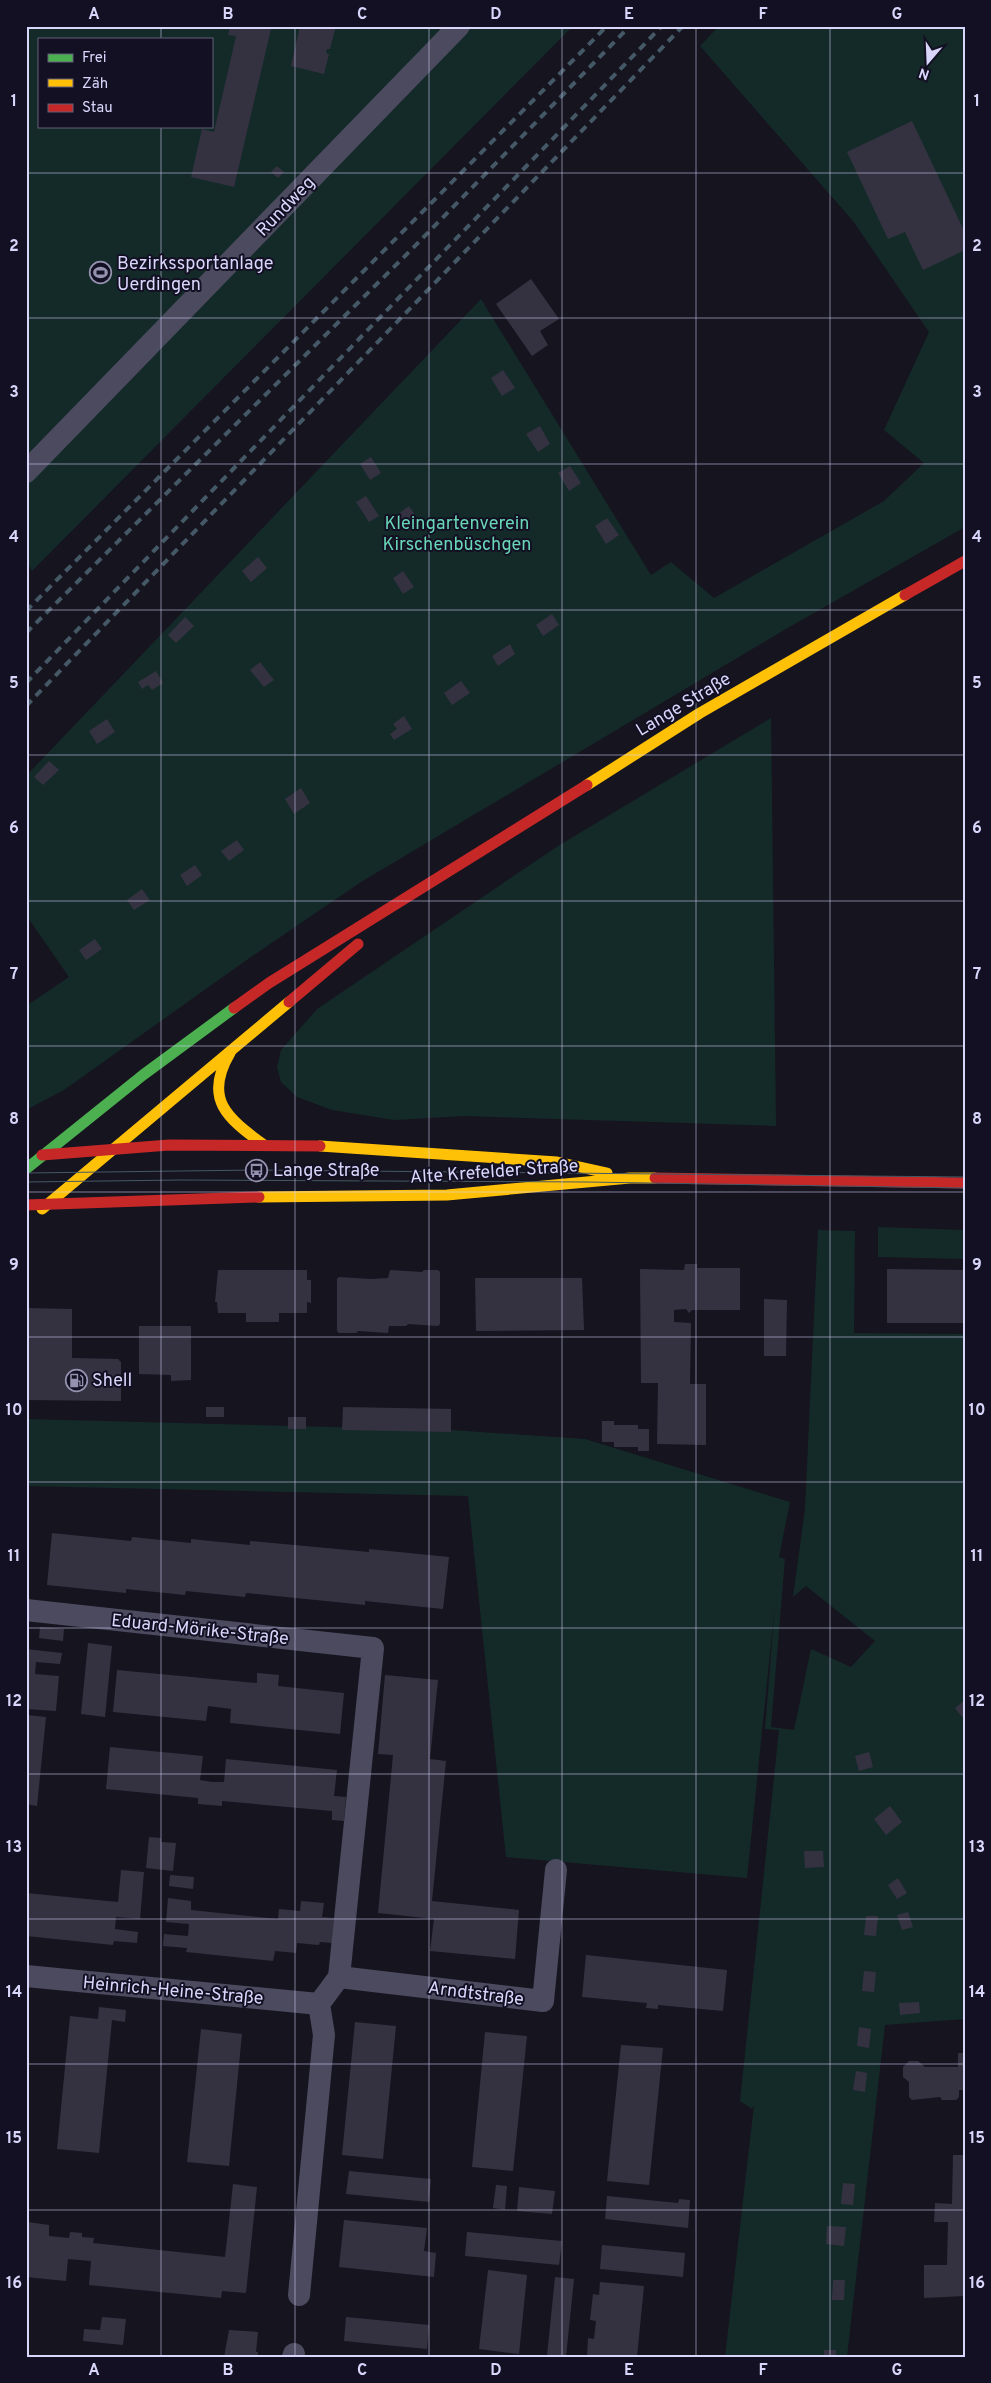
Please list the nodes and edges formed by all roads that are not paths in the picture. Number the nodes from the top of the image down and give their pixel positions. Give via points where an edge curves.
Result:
1 (459, 26) edge
2 (26, 472) edge
3 (965, 561) edge
4 (426, 887) junction
5 (230, 1052) junction
6 (264, 1145) junction
7 (112, 1149) junction
8 (44, 1155) junction
9 (26, 1156) edge
10 (26, 1169) edge
11 (630, 1178) junction
12 (965, 1183) edge
13 (26, 1205) edge
14 (47, 1205) junction
15 (33, 1215) dead end
16 (26, 1610) edge
17 (556, 1870) dead end
18 (26, 1976) edge
19 (339, 1977) junction
20 (319, 2004) junction
21 (299, 2295) dead end

1 - 2 street, Rundweg
3 - 4 street, Lange Straße via 700,713
4 - 5 street, Lange Straße
4 - 8 street, Lange Straße via 269,982 143,1075
5 - 6 street via 219,1074 216,1093 230,1120
5 - 7 street, Lange Straße
6 - 7 street
6 - 11 street via 557,1162
7 - 8 street
7 - 14 street, Lange Straße
8 - 9 street
8 - 10 street, Lange Straße
11 - 12 street, Alte Krefelder Straße
11 - 14 street, Alte Krefelder Straße via 448,1195 193,1198
13 - 14 street, Alte Krefelder Straße
14 - 15 street, Lange Straße
16 - 19 street, Eduard-Mörike-Straße via 373,1648
17 - 19 street, Arndtstraße via 542,2001
18 - 20 street, Heinrich-Heine-Straße
19 - 20 street
20 - 21 street via 324,2035

